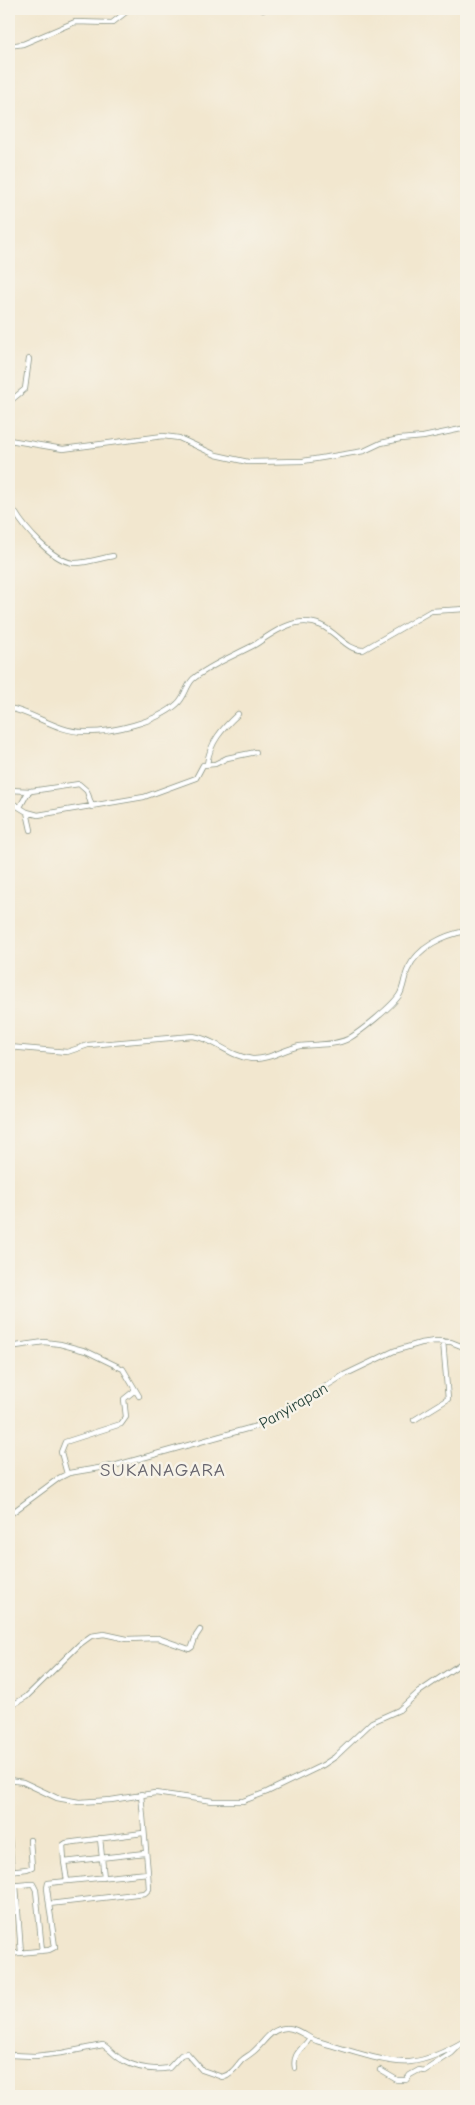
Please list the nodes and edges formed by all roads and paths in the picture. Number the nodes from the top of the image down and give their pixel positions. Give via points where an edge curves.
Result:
1 (130, 9) edge
2 (9, 46) edge
3 (29, 359) dead end
4 (9, 402) edge
5 (466, 428) edge
6 (9, 440) edge
7 (9, 513) edge
8 (113, 556) dead end
9 (466, 609) edge
10 (9, 708) edge
11 (238, 714) dead end
12 (256, 752) dead end
13 (207, 764) junction
14 (9, 790) edge
15 (31, 791) junction
16 (9, 801) edge
17 (20, 807) junction
18 (92, 807) junction
19 (27, 812) junction
20 (31, 830) dead end
21 (466, 931) edge
22 (9, 1047) edge
23 (443, 1341) junction
24 (9, 1347) edge
25 (466, 1348) edge
26 (134, 1388) junction
27 (139, 1396) dead end
28 (414, 1420) dead end
29 (67, 1474) junction
30 (9, 1515) edge
31 (200, 1630) dead end
32 (466, 1660) edge
33 (9, 1707) edge
34 (9, 1780) edge
35 (141, 1794) junction
36 (143, 1833) junction
37 (9, 1837) edge
38 (100, 1838) junction
39 (30, 1840) dead end
40 (145, 1853) junction
41 (102, 1858) junction
42 (64, 1862) junction
43 (11, 1870) edge
44 (148, 1873) junction
45 (104, 1878) junction
46 (67, 1881) junction
47 (16, 1885) junction
48 (9, 1886) edge
49 (49, 1904) junction
50 (42, 1951) junction
51 (21, 1952) junction
52 (9, 1954) edge
53 (310, 2038) junction
54 (466, 2040) edge
55 (461, 2043) junction
56 (9, 2055) edge
57 (295, 2068) dead end
58 (380, 2070) dead end

1 - 2 street via 112,23 75,22 23,44
3 - 4 street via 24,389
5 - 6 street via 382,443 364,452 304,461 248,462 216,455 179,438 163,436 63,449
7 - 8 street via 15,512 24,527 59,557 74,563
9 - 10 street via 431,611 363,650 353,648 333,632 311,622 288,625 194,678 169,711 112,730 67,730
11 - 13 street via 215,740
12 - 13 street
13 - 18 street via 201,767 196,778 168,790
14 - 15 street
15 - 17 street
15 - 18 street via 80,784 87,791
16 - 17 street
17 - 19 street
18 - 19 street via 38,816
19 - 20 street
21 - 22 street via 435,941 420,953 408,969 399,995 390,1005 353,1036 335,1043 300,1046 260,1059 232,1054 193,1036 88,1044 66,1052
23 - 25 street, Panyirapan
23 - 28 street via 448,1399
23 - 29 street, Panyirapan via 416,1344 374,1359 257,1426 117,1465
24 - 26 street via 44,1342 86,1351 122,1369
26 - 27 street
26 - 29 street via 124,1399 126,1417 121,1424 65,1442 60,1452
29 - 30 street, Panyirapan
31 - 33 street via 189,1649 158,1638 91,1636 26,1697
32 - 35 street via 399,1710 372,1722 331,1760 254,1798 227,1801
34 - 35 street via 22,1782 57,1798 79,1802
35 - 36 street
36 - 38 street
36 - 40 street
37 - 43 street
38 - 41 street
38 - 42 street via 64,1844
39 - 43 street via 32,1867
40 - 41 street
40 - 44 street
41 - 42 street
41 - 45 street
42 - 46 street
44 - 45 street
44 - 49 street via 149,1889 145,1893
45 - 46 street
46 - 49 street via 48,1883
47 - 48 street
47 - 50 street via 33,1884 36,1890
47 - 51 street
49 - 50 street via 56,1947
50 - 51 street
51 - 52 street
53 - 55 street via 401,2062 420,2060
53 - 56 street via 291,2028 272,2032 236,2068 222,2077 202,2070 187,2053 169,2068 151,2070 121,2059 103,2045 35,2056
53 - 57 street via 296,2052
54 - 55 street
55 - 58 street via 424,2071 418,2071 406,2080 396,2080

